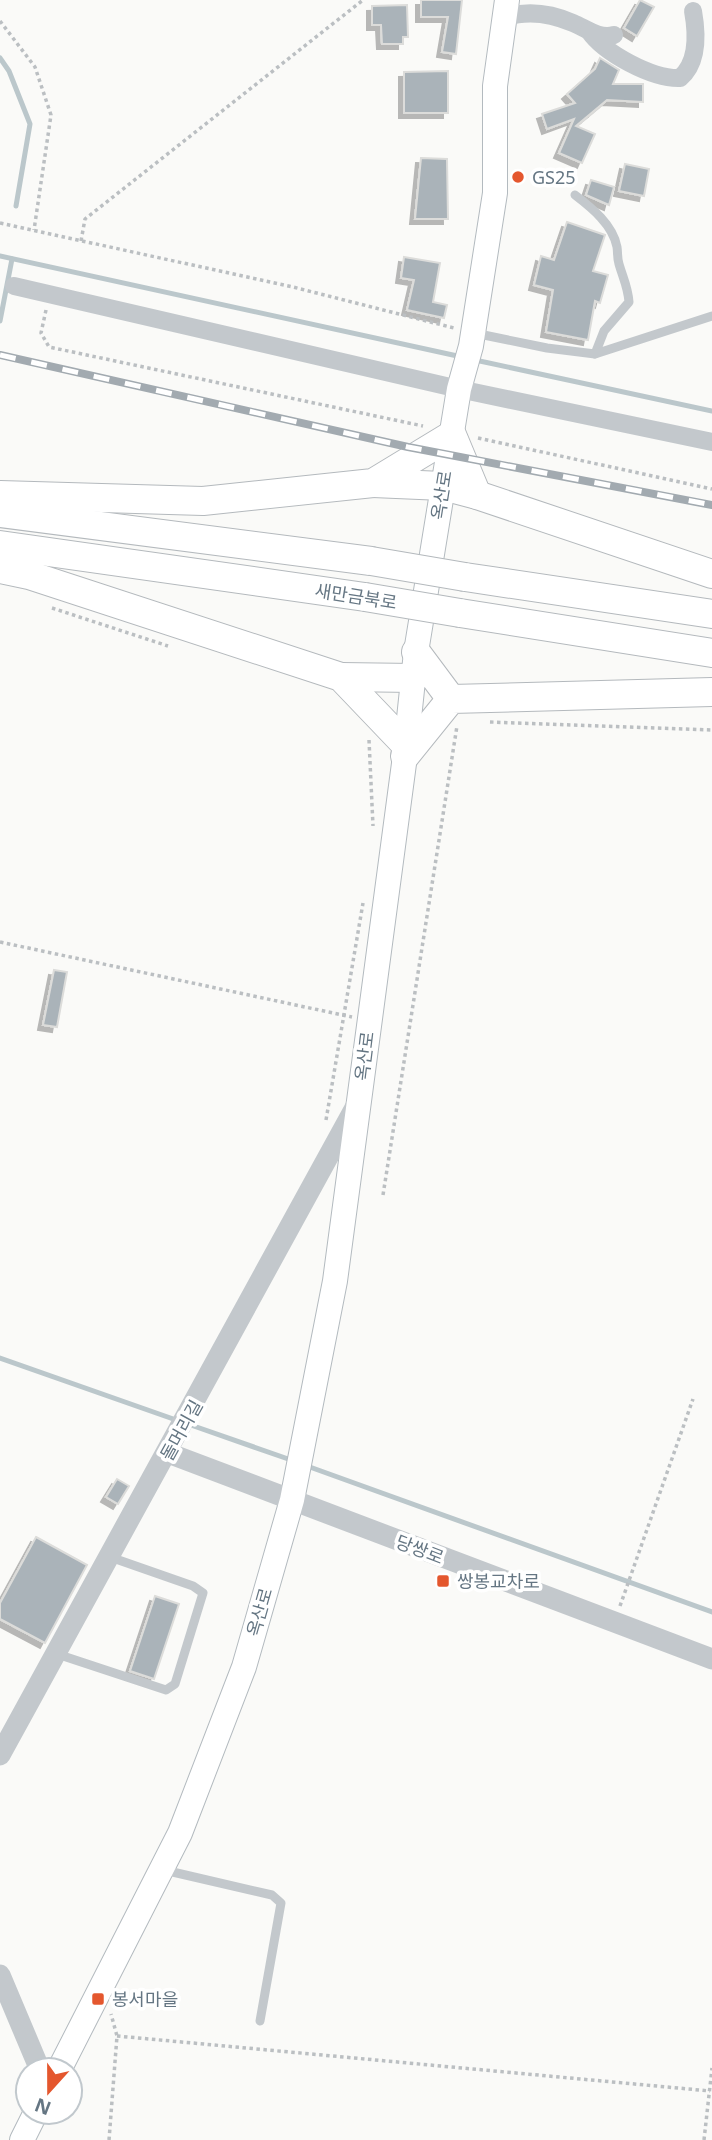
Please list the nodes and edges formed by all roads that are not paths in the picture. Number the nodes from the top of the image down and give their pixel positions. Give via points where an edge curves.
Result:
1 (505, 9) edge
2 (693, 10) dead end
3 (589, 31) junction
4 (614, 35) dead end
5 (575, 195) dead end
6 (14, 286) dead end
7 (712, 316) edge
8 (472, 339) junction
9 (595, 354) junction
10 (460, 384) junction
11 (452, 433) junction
12 (712, 442) edge
13 (373, 482) junction
14 (443, 486) junction
15 (0, 495) edge
16 (477, 495) junction
17 (0, 513) edge
18 (0, 545) edge
19 (0, 569) edge
20 (712, 574) edge
21 (712, 614) edge
22 (712, 653) edge
23 (415, 665) junction
24 (341, 677) junction
25 (712, 692) edge
26 (456, 700) junction
27 (406, 750) junction
28 (358, 1103) junction
29 (168, 1453) junction
30 (294, 1492) junction
31 (110, 1557) junction
32 (57, 1654) junction
33 (712, 1659) edge
34 (0, 1755) edge
35 (162, 1869) junction
36 (0, 1975) edge
37 (260, 2021) dead end
38 (34, 2056) edge
39 (67, 2056) edge

1 - 3 street via 552,16
1 - 8 main road, 옥산로 via 495,86 495,193
2 - 3 street via 696,39 687,72 680,78 610,53
3 - 4 street via 604,38
5 - 9 lane via 611,232 628,284 629,302 604,331
6 - 10 street
7 - 9 lane
8 - 9 lane
8 - 10 main road, 옥산로
10 - 11 main road, 옥산로
10 - 12 street
11 - 13 highway
11 - 14 main road, 옥산로
11 - 16 highway
13 - 14 highway
13 - 15 highway via 203,501
14 - 16 highway
14 - 23 main road, 옥산로
16 - 20 highway
17 - 21 highway, 새만금북로, bridge via 370,561
18 - 22 highway, 새만금북로, bridge
19 - 24 highway
23 - 24 highway
23 - 26 highway
23 - 27 main road, 옥산로
24 - 27 highway
25 - 26 highway
26 - 27 highway
27 - 28 main road, 옥산로 via 356,1018
28 - 29 street, 돌머리길
28 - 30 main road, 옥산로 via 335,1281
29 - 30 street, 당쌍로
29 - 31 street, 돌머리길
30 - 33 street, 당쌍로
30 - 35 main road, 옥산로 via 244,1667
31 - 32 street, 돌머리길
31 - 32 lane via 204,1593 175,1684 166,1690
32 - 34 street, 돌머리길
35 - 37 lane via 272,1895 281,1903
35 - 39 main road, 옥산로
36 - 38 street

